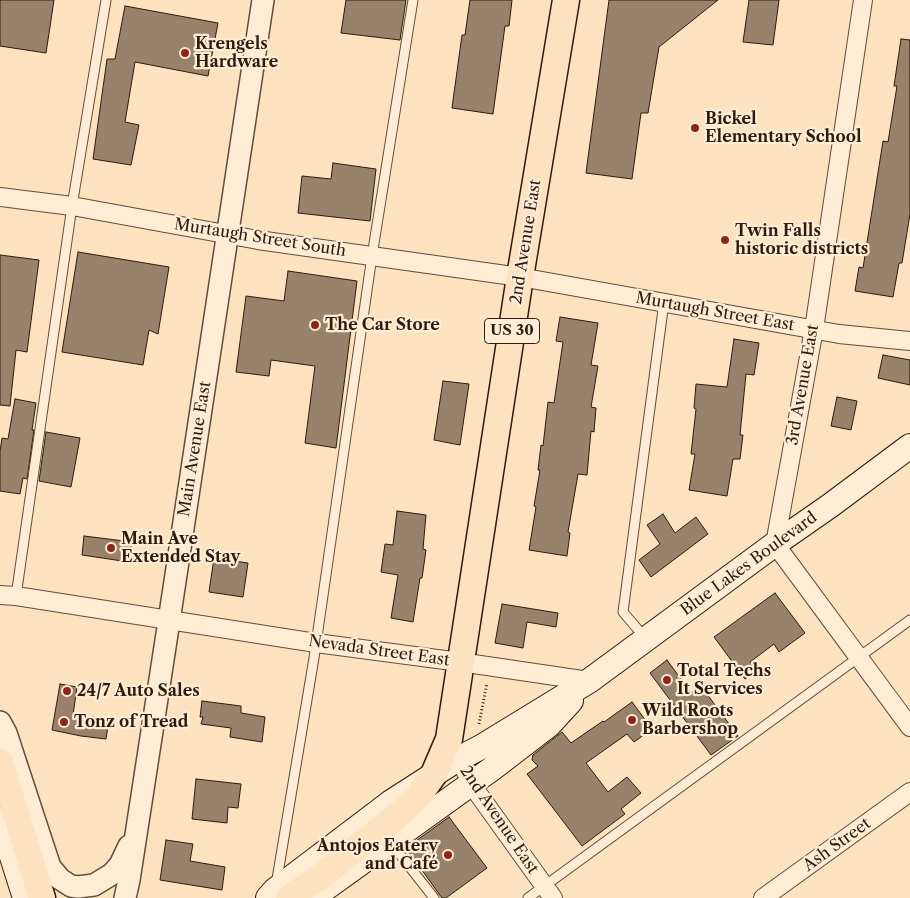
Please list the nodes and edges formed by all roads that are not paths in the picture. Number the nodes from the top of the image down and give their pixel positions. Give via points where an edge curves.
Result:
1 (106, 0) edge
2 (263, 0) edge
3 (413, 0) edge
4 (566, 0) edge
5 (863, 0) edge
6 (0, 197) edge
7 (72, 206) junction
8 (228, 235) junction
9 (372, 256) junction
10 (520, 277) junction
11 (664, 302) junction
12 (814, 329) junction
13 (910, 341) edge
14 (910, 446) edge
15 (774, 544) junction
16 (8, 596) edge
17 (910, 620) edge
18 (169, 621) junction
19 (646, 639) junction
20 (316, 643) junction
21 (858, 657) junction
22 (460, 662) junction
23 (589, 681) junction
24 (0, 722) edge
25 (910, 727) edge
26 (454, 749) junction
27 (0, 762) edge
28 (471, 783) junction
29 (910, 792) edge
30 (0, 819) edge
31 (137, 827) junction
32 (390, 842) junction
33 (549, 892) edge
34 (278, 895) edge
35 (25, 898) edge
36 (42, 898) edge
37 (125, 898) edge
38 (312, 898) edge
39 (434, 898) edge
40 (528, 898) edge
41 (763, 898) edge

1 - 7 lane
2 - 8 street, Main Avenue East
3 - 9 lane
4 - 10 main road, 2nd Avenue East / US 30
5 - 12 street, 3rd Avenue East
6 - 7 street, Murtaugh Street South
7 - 8 street, Murtaugh Street South
7 - 16 lane
8 - 9 street, Murtaugh Street South
8 - 18 street, Main Avenue East
9 - 10 street, Murtaugh Street South
9 - 20 lane
10 - 11 street, Murtaugh Street East
10 - 22 main road, 2nd Avenue East / US 30
11 - 12 street, Murtaugh Street East
11 - 19 lane via 623,612
12 - 13 street, Murtaugh Street East
12 - 15 street, 3rd Avenue East
14 - 15 main road, Blue Lakes Boulevard
15 - 19 main road, Blue Lakes Boulevard
15 - 21 street
16 - 18 street, Nevada Street East
17 - 21 lane
18 - 20 street, Nevada Street East
18 - 31 street, Main Avenue East
19 - 23 main road, Blue Lakes Boulevard
20 - 22 street, Nevada Street East
20 - 34 lane
21 - 25 street
21 - 33 lane
22 - 23 street, Nevada Street East
22 - 26 main road, 2nd Avenue East
23 - 26 main road via 481,747
23 - 28 main road via 549,725
24 - 31 street via 50,867 65,883 86,887 112,874 120,865
26 - 28 street, 2nd Avenue East
26 - 34 main road, 2nd Avenue East via 419,795 397,816 324,874
27 - 36 main road
28 - 32 main road
28 - 33 street, 2nd Avenue East
29 - 41 street, Ash Street
30 - 35 main road
31 - 37 street, Main Avenue East
32 - 38 main road
32 - 39 lane
33 - 40 lane

